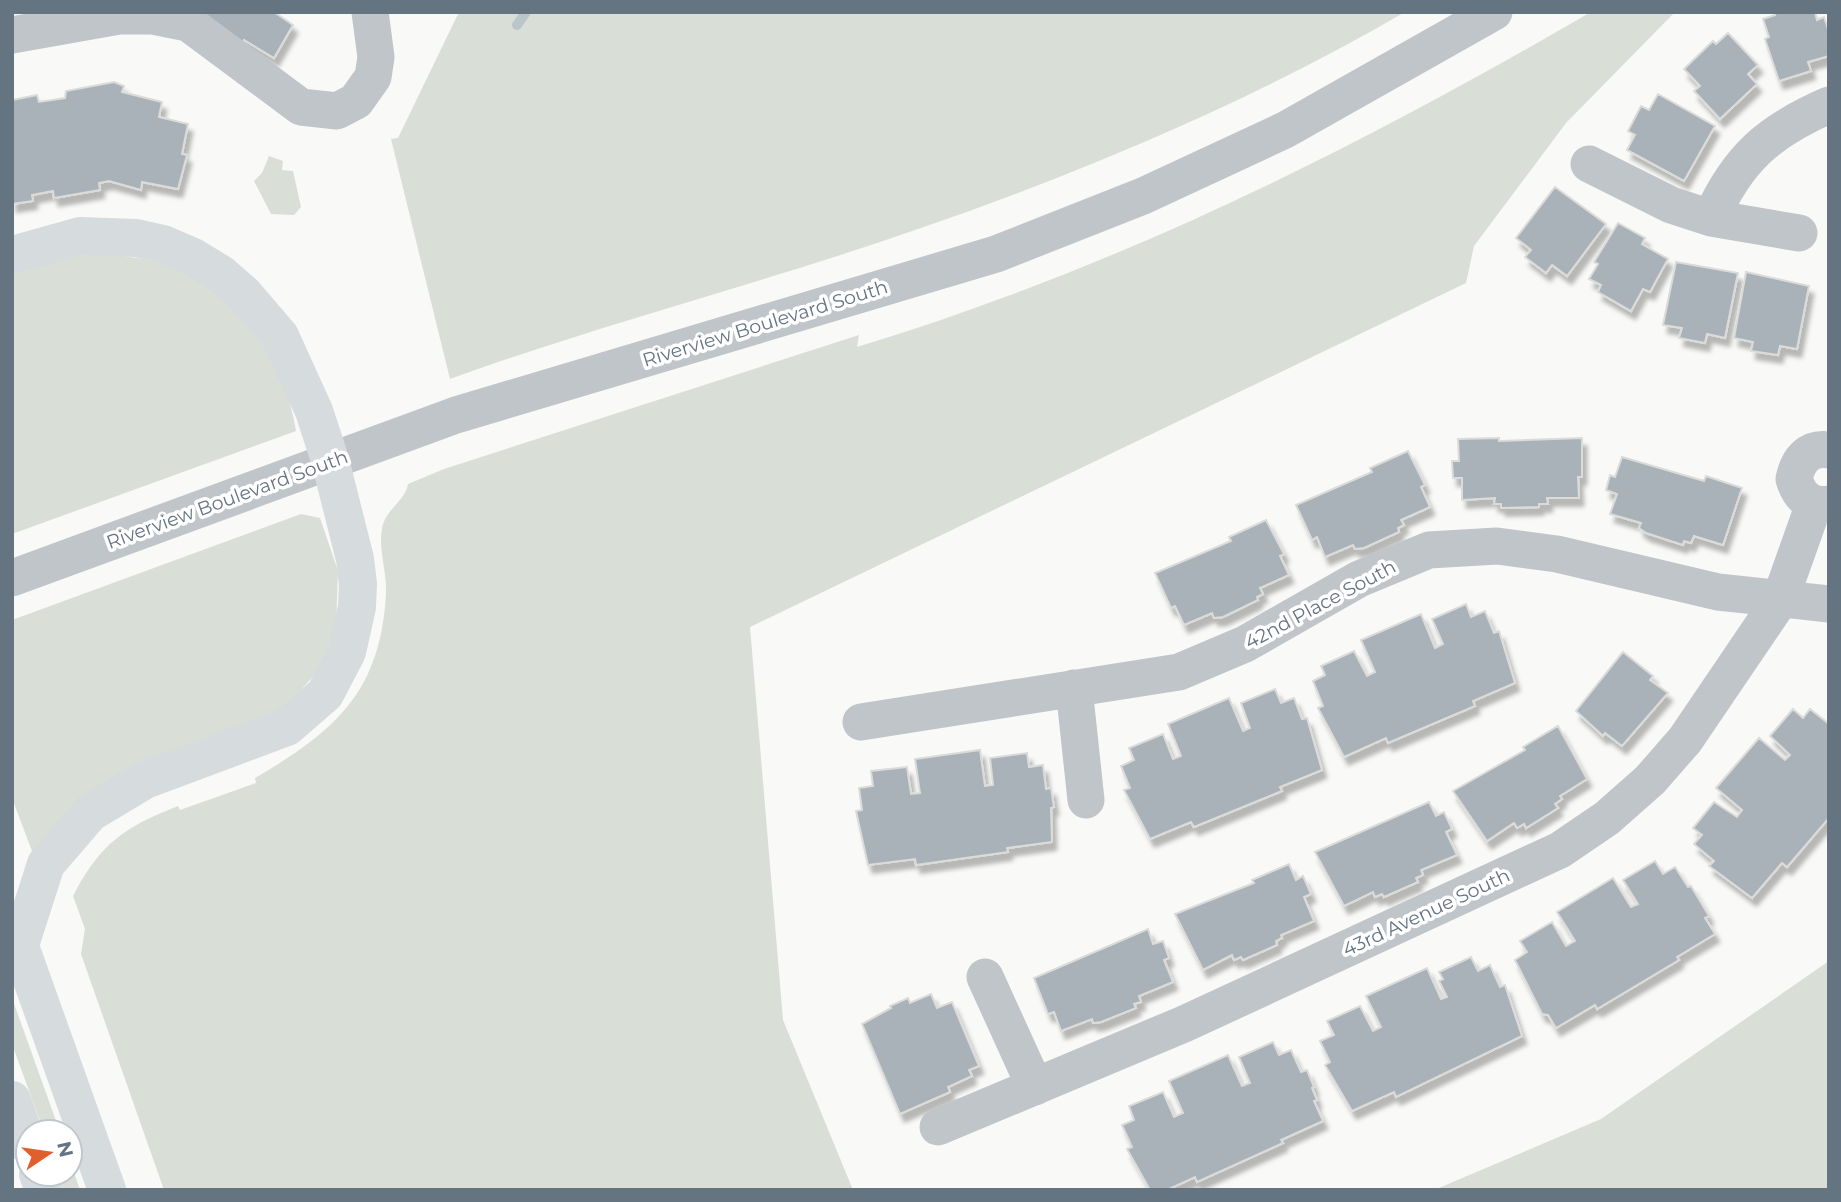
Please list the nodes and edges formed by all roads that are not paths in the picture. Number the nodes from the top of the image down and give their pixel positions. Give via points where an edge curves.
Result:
1 (370, 12) edge
2 (1494, 12) edge
3 (12, 35) edge
4 (1829, 105) edge
5 (1589, 164) dead end
6 (1711, 218) junction
7 (1799, 233) dead end
8 (12, 255) edge
9 (1829, 450) edge
10 (330, 460) junction
11 (1821, 504) edge
12 (12, 578) edge
13 (1780, 600) junction
14 (1829, 604) edge
15 (1074, 688) junction
16 (861, 722) dead end
17 (1086, 800) dead end
18 (16, 935) edge
19 (985, 977) dead end
20 (1035, 1087) junction
21 (12, 1100) edge
22 (18, 1118) edge
23 (938, 1127) dead end
24 (107, 1190) edge

1 - 3 street via 376,57 373,77 356,101 338,111 301,107 188,23 119,16
2 - 10 street, Riverview Boulevard South via 1285,130 1143,196 996,254 456,415
4 - 6 street via 1773,134 1746,158
5 - 6 street via 1636,190
6 - 7 street
8 - 10 main road via 80,236 136,238 163,244 221,274 280,336 299,373
9 - 11 street via 1801,458 1794,479 1797,490
10 - 12 street, Riverview Boulevard South
10 - 18 main road via 358,584 347,652 325,694 287,727 145,780 90,813 46,864
11 - 13 street, 43rd Avenue South
13 - 14 street
13 - 15 street, 42nd Place South via 1718,593 1557,554 1497,546 1429,550 1359,579 1245,644 1179,672
13 - 20 street, 43rd Avenue South via 1668,760 1607,818 1560,850 1184,1024
15 - 16 street, 42nd Place South
15 - 17 street
18 - 24 main road
19 - 20 street
20 - 23 street, 43rd Avenue South
21 - 22 main road

